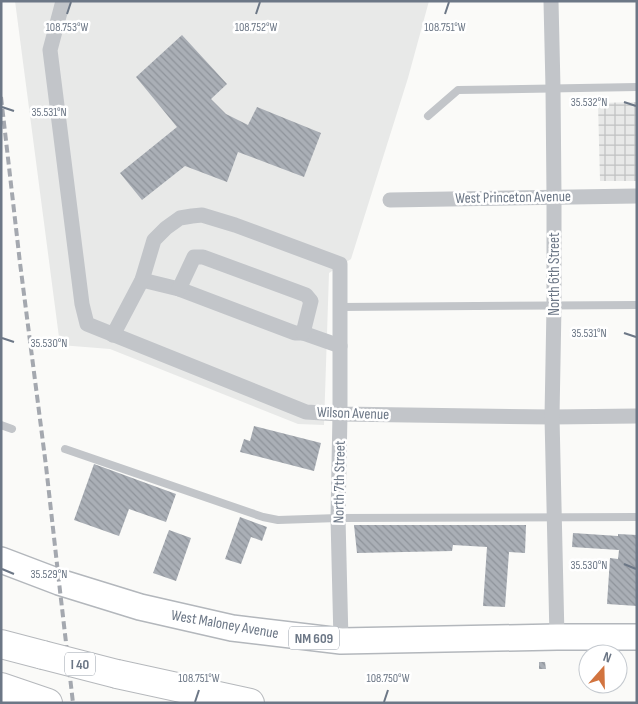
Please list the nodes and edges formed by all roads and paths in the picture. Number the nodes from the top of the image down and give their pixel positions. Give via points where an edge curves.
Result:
1 (63, 1) edge
2 (551, 1) edge
3 (637, 87) edge
4 (553, 88) junction
5 (428, 116) dead end
6 (554, 196) junction
7 (637, 196) edge
8 (390, 200) dead end
9 (142, 280) junction
10 (178, 289) junction
11 (637, 305) edge
12 (554, 306) junction
13 (340, 307) junction
14 (303, 332) junction
15 (113, 335) junction
16 (340, 346) junction
17 (340, 414) junction
18 (637, 416) edge
19 (552, 418) junction
20 (1, 425) edge
21 (12, 429) dead end
22 (65, 449) dead end
23 (553, 517) junction
24 (338, 518) junction
25 (637, 518) edge
26 (1, 560) edge
27 (557, 637) junction
28 (637, 637) edge
29 (341, 641) junction
30 (1, 644) edge
31 (1, 687) edge
32 (48, 703) edge
33 (250, 703) edge

1 - 15 street, Wilson Avenue via 50,50 82,304 87,324
2 - 4 street, North 6th Street
3 - 4 lane
4 - 5 lane via 458,90
4 - 6 street, North 6th Street
6 - 7 street, West Princeton Avenue
6 - 8 street, West Princeton Avenue
6 - 12 street, North 6th Street
9 - 10 street
9 - 13 street, North 7th Street via 154,240 180,218 202,215 340,264
9 - 15 street
10 - 14 street via 295,332
10 - 14 street via 194,256 203,257 306,295 311,301
11 - 12 lane
12 - 13 lane
12 - 19 street, North 6th Street
13 - 16 street, North 7th Street
14 - 16 street
15 - 17 street, Wilson Avenue via 306,412
16 - 17 street, North 7th Street
17 - 19 street, Wilson Avenue
17 - 24 street, North 7th Street
18 - 19 street, Wilson Avenue
19 - 23 street, North 6th Street
20 - 21 lane
22 - 24 lane via 263,517 278,520
23 - 24 lane
23 - 25 lane
23 - 27 street, North 6th Street
24 - 29 street, North 7th Street
26 - 29 main road, West Maloney Avenue / NM 609 via 140,607 232,628
27 - 28 main road, West Maloney Avenue / NM 609
27 - 29 main road, West Maloney Avenue / NM 609
30 - 33 highway, I 40, bridge
31 - 32 highway

